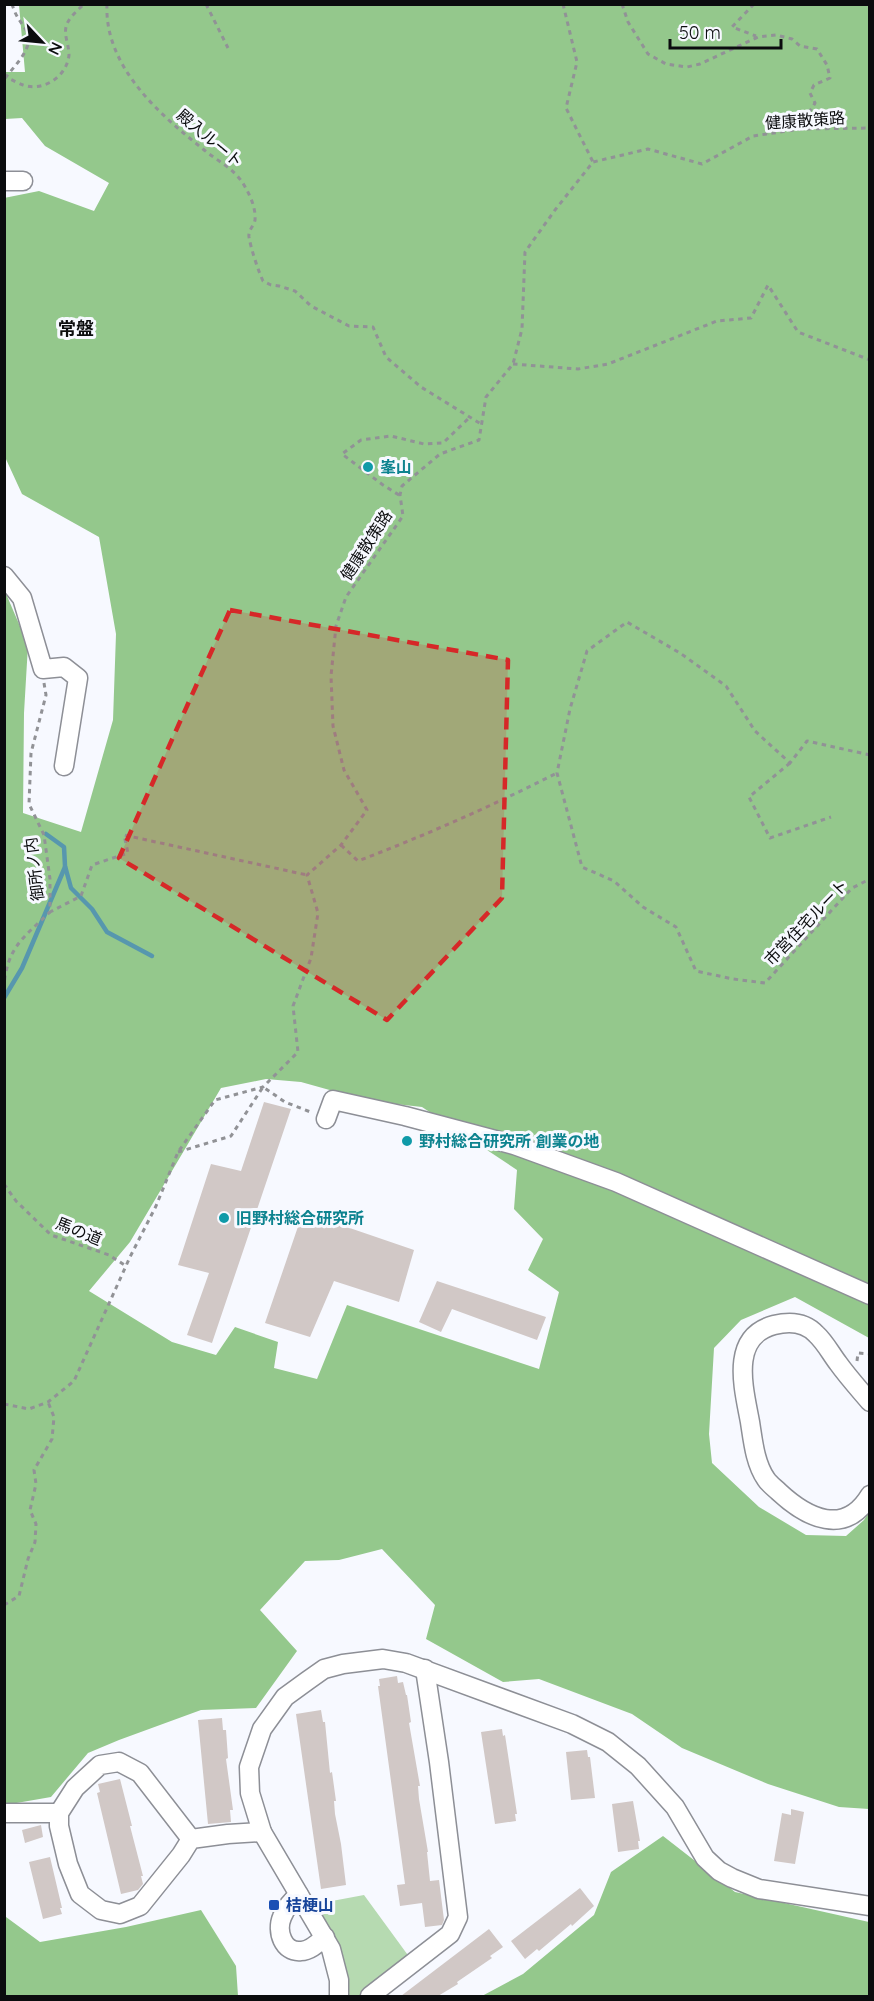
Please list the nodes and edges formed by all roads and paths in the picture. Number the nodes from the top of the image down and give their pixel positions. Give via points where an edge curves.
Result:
1 (12, 4) edge
2 (84, 4) edge
3 (107, 4) edge
4 (206, 4) edge
5 (563, 4) edge
6 (622, 4) edge
7 (754, 4) edge
8 (758, 37) junction
9 (228, 48) dead end
10 (870, 128) edge
11 (767, 134) junction
12 (593, 162) junction
13 (4, 181) edge
14 (23, 181) dead end
15 (870, 360) edge
16 (513, 364) junction
17 (470, 417) junction
18 (481, 424) junction
19 (400, 495) junction
20 (4, 576) edge
21 (43, 669) junction
22 (870, 754) edge
23 (790, 763) junction
24 (63, 766) dead end
25 (557, 773) junction
26 (831, 817) dead end
27 (341, 845) junction
28 (307, 875) junction
29 (870, 879) edge
30 (50, 912) junction
31 (4, 989) edge
32 (4, 1024) edge
33 (4, 1036) edge
34 (263, 1087) junction
35 (326, 1119) joint
36 (178, 1152) junction
37 (4, 1184) edge
38 (126, 1267) junction
39 (870, 1295) edge
40 (48, 1402) junction
41 (870, 1402) edge
42 (4, 1404) edge
43 (870, 1495) edge
44 (4, 1605) edge
45 (425, 1669) junction
46 (4, 1813) edge
47 (58, 1813) junction
48 (262, 1832) junction
49 (191, 1839) junction
50 (299, 1895) junction
51 (870, 1906) edge
52 (325, 1937) junction
53 (339, 1996) edge
54 (370, 1996) edge

1 - 2 path via 28,39 23,55 6,77 32,87 50,83 66,68 66,24
3 - 17 path, 殿入ルート via 116,54 131,78 166,117 243,183 253,203 255,220 249,236 263,281 295,291 311,306 349,326 373,327 386,357 421,387
4 - 9 path
5 - 12 path via 577,62 566,108
6 - 8 path via 648,54 666,64 700,64
7 - 8 path via 732,27
8 - 11 path via 776,35 817,49 830,78 814,85 810,113 796,121 771,125
10 - 11 path, 健康散策路 via 801,129
11 - 12 path, 健康散策路 via 753,136 702,164 648,149
12 - 16 path, 健康散策路 via 525,252 522,329
13 - 14 street
15 - 16 path via 798,332 768,285 752,318 717,321 608,364 578,369
16 - 18 path, 健康散策路 via 486,397
17 - 18 path, 殿入ルート
17 - 19 path via 443,443 424,444 391,436 361,440 342,454
18 - 19 path, 健康散策路 via 479,440 440,454 402,486
19 - 27 path, 健康散策路 via 403,516 346,597 336,626 331,676 333,726 344,770 367,810
20 - 21 street via 22,598
21 - 24 street via 64,667 78,678
21 - 30 path, 御所ノ内 via 46,695 31,753 29,804 44,835
22 - 23 path via 807,741
23 - 25 path via 755,731 726,687 680,653 627,622 587,651
23 - 26 path via 749,797 770,838
25 - 27 path via 433,832 358,861
25 - 29 path, 市営住宅ルート via 582,867 614,881 643,907 676,927 696,971 765,983 852,888
27 - 28 path, 健康散策路
28 - 30 path, 御所ノ内 via 124,835 128,853 92,865 81,896
28 - 34 path via 318,913 311,958 293,1006 298,1052
30 - 31 path via 21,938 9,958
32 - 33 path
34 - 35 path via 285,1102
34 - 36 path via 215,1100
34 - 36 path via 231,1136
35 - 39 street via 333,1100 514,1145 616,1182
36 - 38 path
37 - 38 path, 馬の道 via 51,1235 109,1256
38 - 40 path via 74,1381
40 - 42 path via 29,1409
40 - 44 path via 54,1417 52,1439 34,1470 36,1484 30,1510 36,1524 35,1542 19,1596
41 - 43 street via 816,1333 797,1322 763,1328 750,1342 741,1375 756,1456 766,1479 792,1504 819,1519 844,1519
45 - 48 street via 383,1659 343,1664 324,1669 285,1697 262,1729 249,1767 250,1793
45 - 51 street via 572,1724 608,1742 638,1766 675,1807 705,1858 718,1871 759,1890
45 - 54 street via 458,1917 450,1934
46 - 47 street
47 - 49 street via 75,1788 100,1765 119,1762 140,1773
47 - 49 street via 68,1864 80,1894 100,1910 120,1914 140,1906
48 - 49 street
48 - 50 street
50 - 52 street
50 - 52 street via 281,1919 283,1942 300,1952
52 - 53 street via 332,1949

